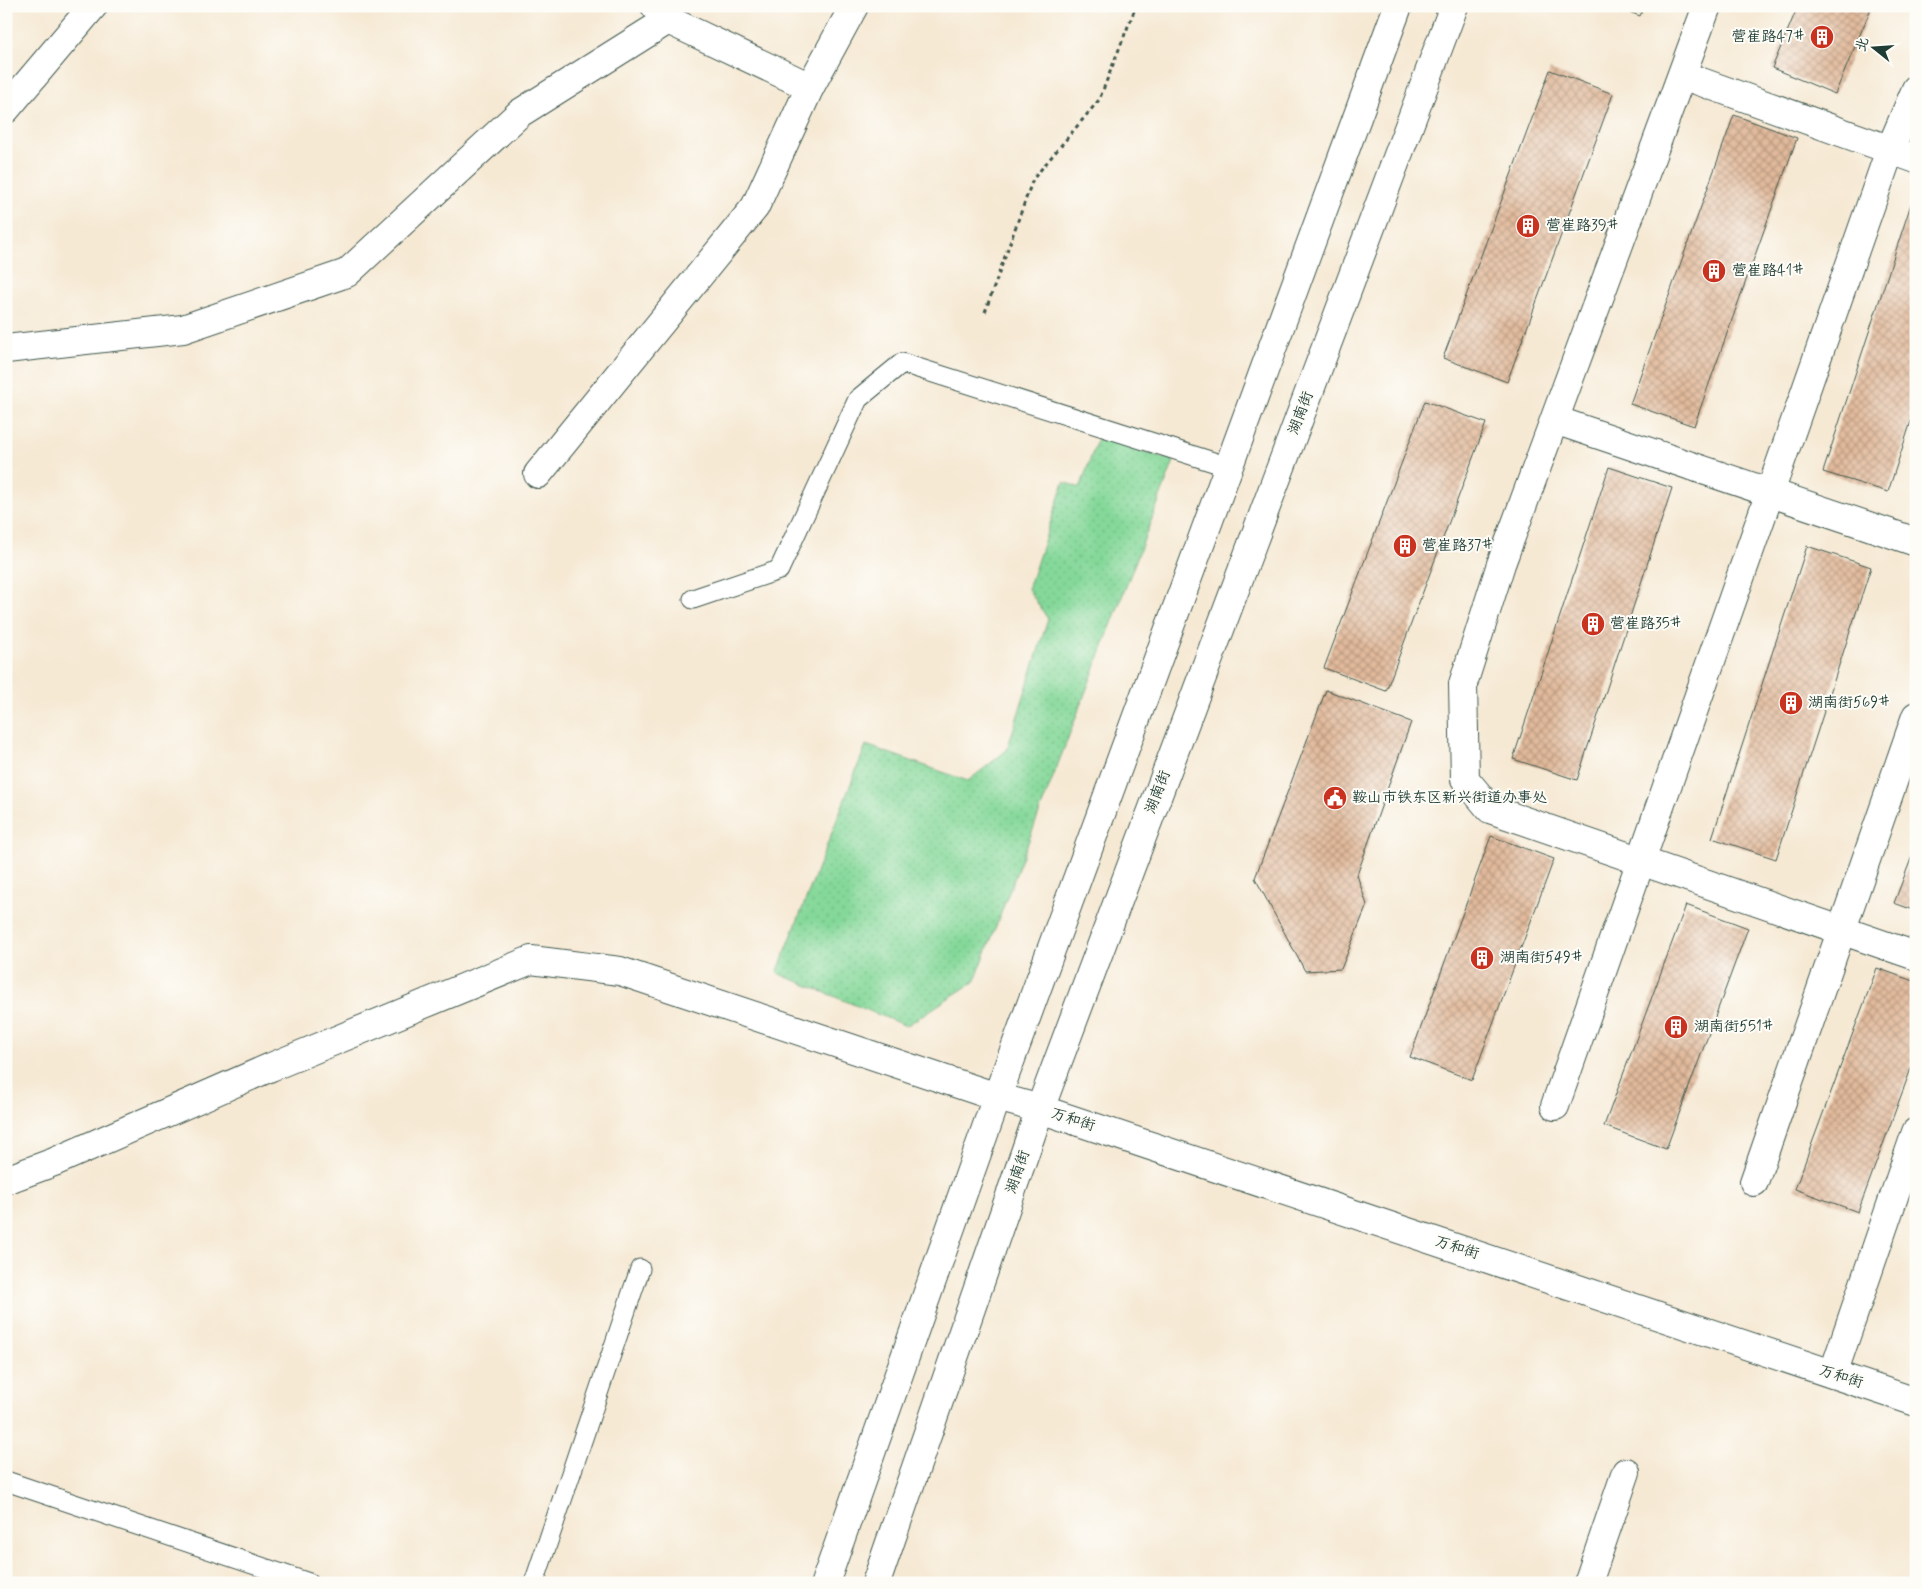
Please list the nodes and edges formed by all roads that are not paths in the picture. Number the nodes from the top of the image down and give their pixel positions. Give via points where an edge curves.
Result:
1 (93, 6) edge
2 (854, 6) edge
3 (1398, 6) edge
4 (1454, 6) edge
5 (1707, 6) edge
6 (661, 13) edge
7 (1682, 76) junction
8 (810, 86) junction
9 (1916, 89) edge
10 (6, 109) edge
11 (1890, 150) junction
12 (1916, 159) edge
13 (6, 349) edge
14 (1555, 420) junction
15 (1229, 467) junction
16 (538, 474) dead end
17 (1770, 492) junction
18 (1916, 542) edge
19 (693, 600) dead end
20 (1916, 716) edge
21 (1641, 861) junction
22 (1841, 931) junction
23 (1916, 956) edge
24 (997, 1097) junction
25 (1555, 1106) dead end
26 (1040, 1108) junction
27 (1916, 1132) edge
28 (6, 1180) edge
29 (1754, 1182) dead end
30 (640, 1269) dead end
31 (1833, 1374) junction
32 (1916, 1402) edge
33 (1626, 1472) dead end
34 (6, 1481) edge
35 (309, 1583) edge
36 (534, 1583) edge
37 (825, 1583) edge
38 (876, 1583) edge
39 (1588, 1583) edge

1 - 10 street
2 - 8 street
3 - 15 street
4 - 26 street, 湖南街
5 - 7 street
6 - 8 street
6 - 13 street via 520,113 347,273 184,329
7 - 11 street
7 - 14 street
8 - 16 street via 755,207
9 - 11 street
11 - 12 street
11 - 17 street
14 - 17 street
14 - 21 street via 1502,564 1463,684 1465,778 1490,810
15 - 19 lane via 902,363 858,399 779,570
15 - 24 street
17 - 18 street
17 - 21 street
20 - 22 street
21 - 22 street
21 - 25 street
22 - 23 street
22 - 29 street
24 - 26 street, 万和街
24 - 28 street, 万和街 via 620,971 532,960
24 - 37 street
26 - 31 street, 万和街
26 - 38 street, 湖南街
27 - 31 street
30 - 36 lane
31 - 32 street, 万和街
33 - 39 street
34 - 35 lane

